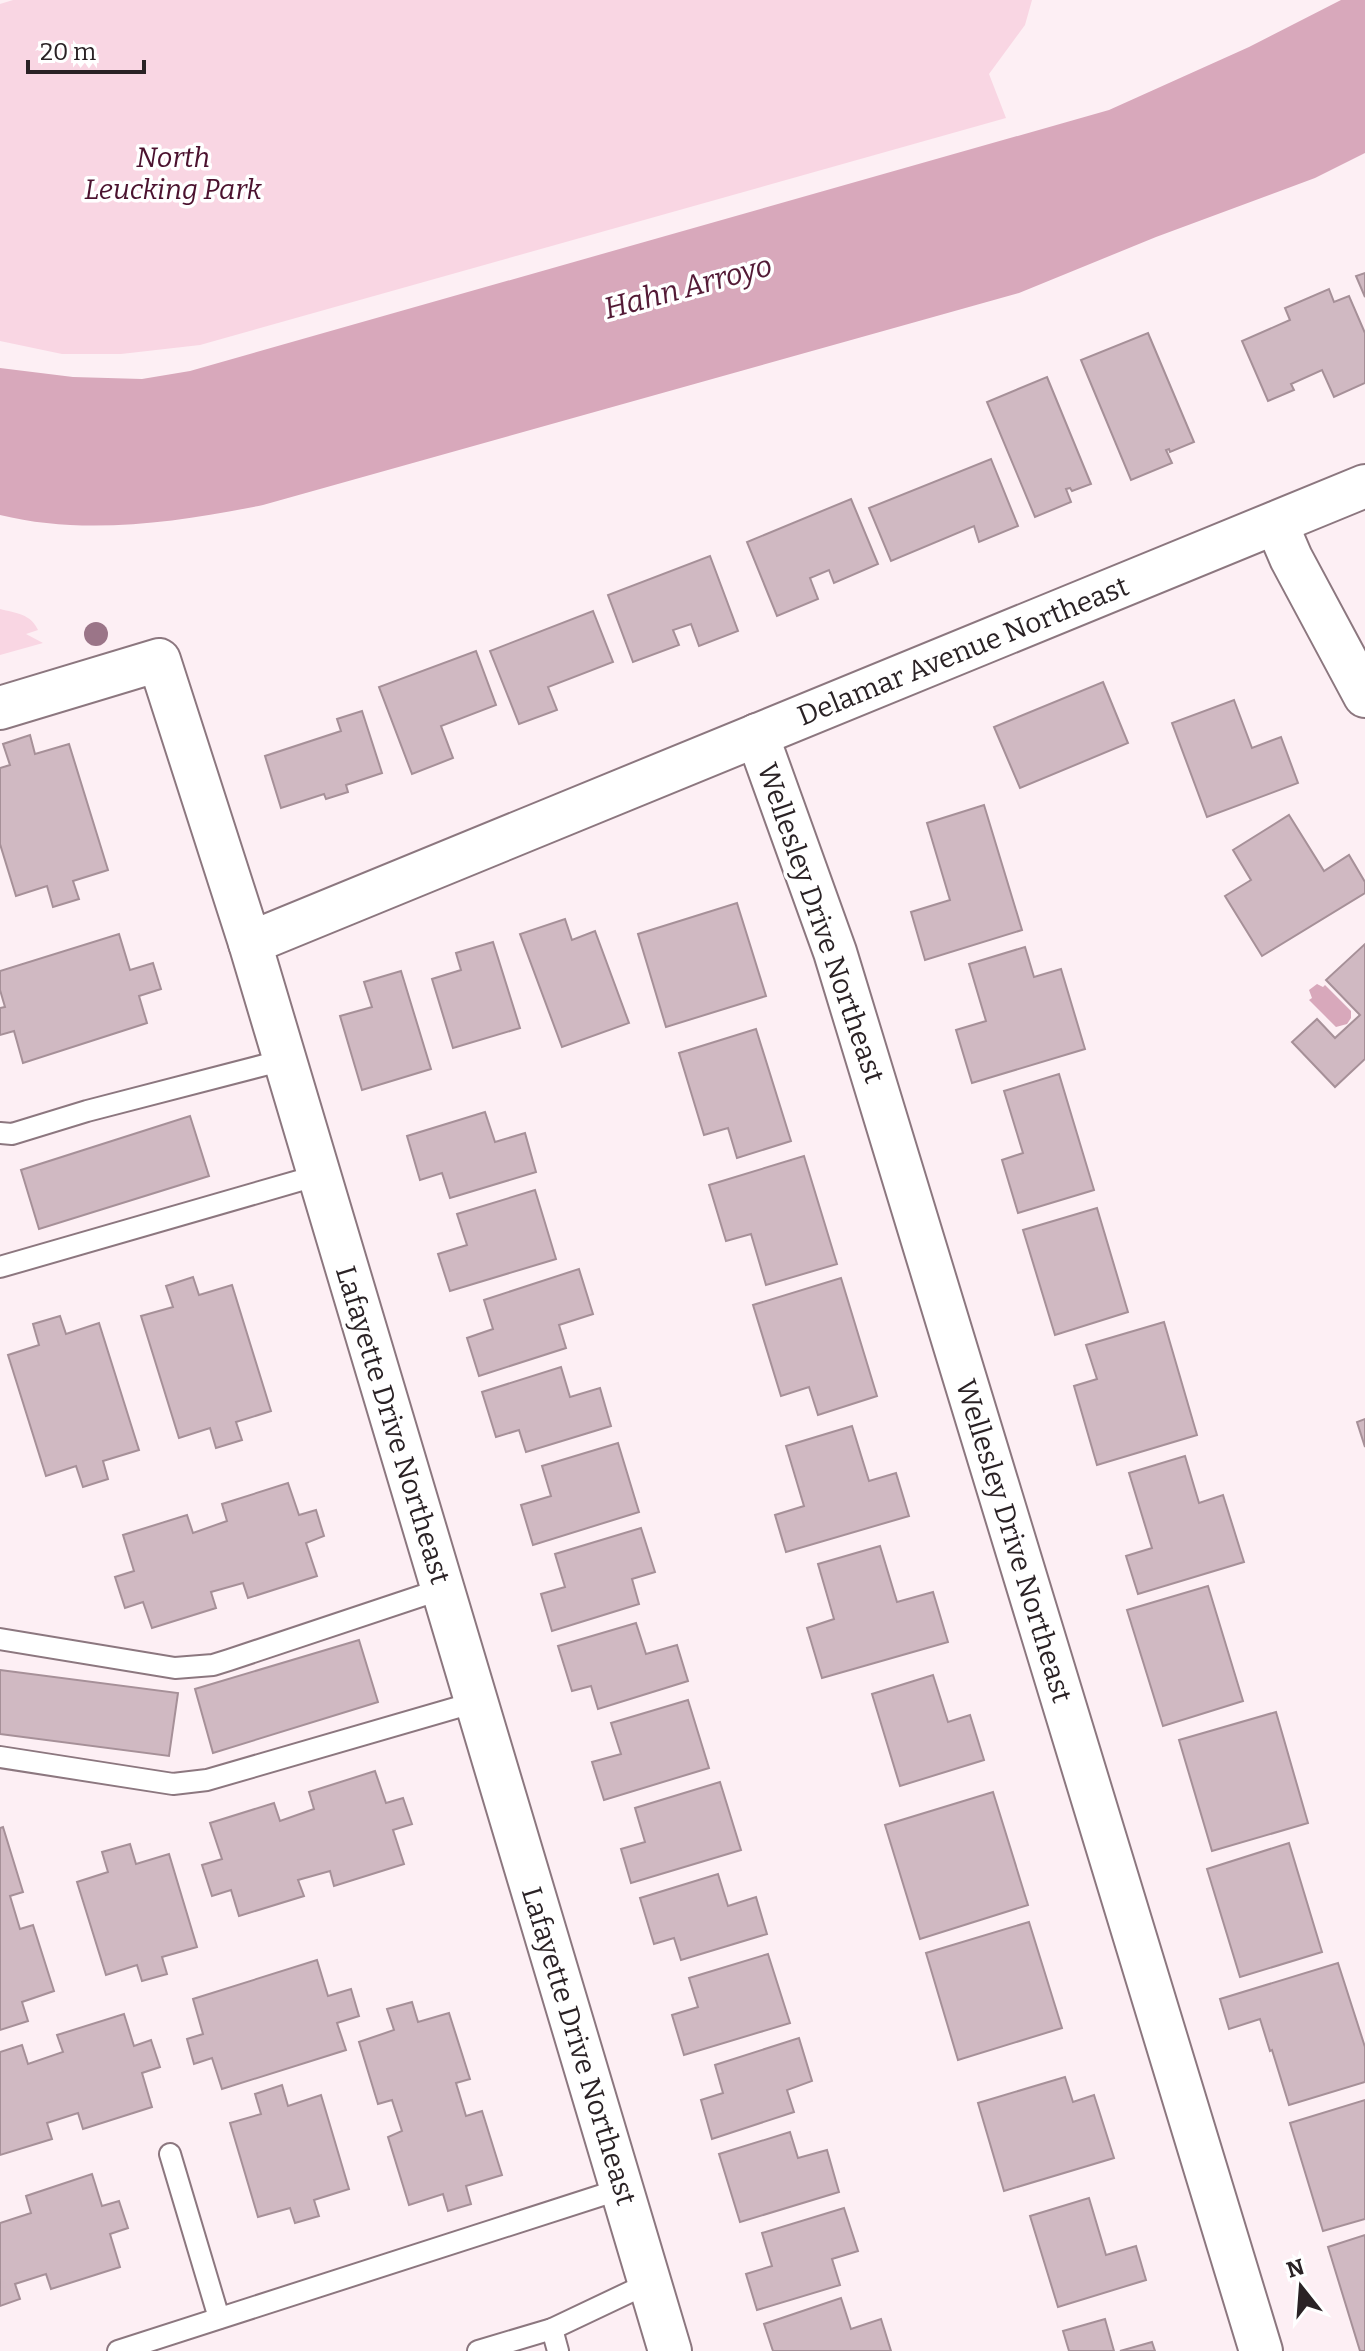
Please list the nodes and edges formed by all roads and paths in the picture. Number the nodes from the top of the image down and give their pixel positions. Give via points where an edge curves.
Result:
1 (1365, 486) edge
2 (1276, 523) junction
3 (1365, 696) edge
4 (0, 708) edge
5 (757, 735) junction
6 (250, 943) junction
7 (284, 1060) junction
8 (0, 1133) edge
9 (319, 1175) junction
10 (0, 1267) edge
11 (442, 1589) junction
12 (0, 1639) edge
13 (476, 1702) junction
14 (0, 1757) edge
15 (170, 2154) dead end
16 (621, 2189) junction
17 (649, 2283) junction
18 (219, 2318) junction
19 (552, 2329) junction
20 (118, 2351) edge
21 (478, 2351) edge
22 (558, 2351) edge
23 (670, 2351) edge
24 (1261, 2351) edge

1 - 2 street, Delamar Avenue Northeast
2 - 3 street
2 - 5 street, Delamar Avenue Northeast
4 - 6 street, Lafayette Drive Northeast via 159,660
5 - 6 street, Delamar Avenue Northeast
5 - 24 street, Wellesley Drive Northeast via 835,952
6 - 7 street, Lafayette Drive Northeast
7 - 8 lane
7 - 9 street, Lafayette Drive Northeast
9 - 10 lane
9 - 11 street, Lafayette Drive Northeast
11 - 12 lane via 199,1667 175,1668
11 - 13 street, Lafayette Drive Northeast
13 - 14 lane via 207,1780 173,1784
13 - 16 street, Lafayette Drive Northeast
15 - 18 lane
16 - 17 street, Lafayette Drive Northeast
16 - 18 lane
17 - 19 lane
17 - 23 street, Lafayette Drive Northeast
18 - 20 lane
19 - 21 lane
19 - 22 lane

